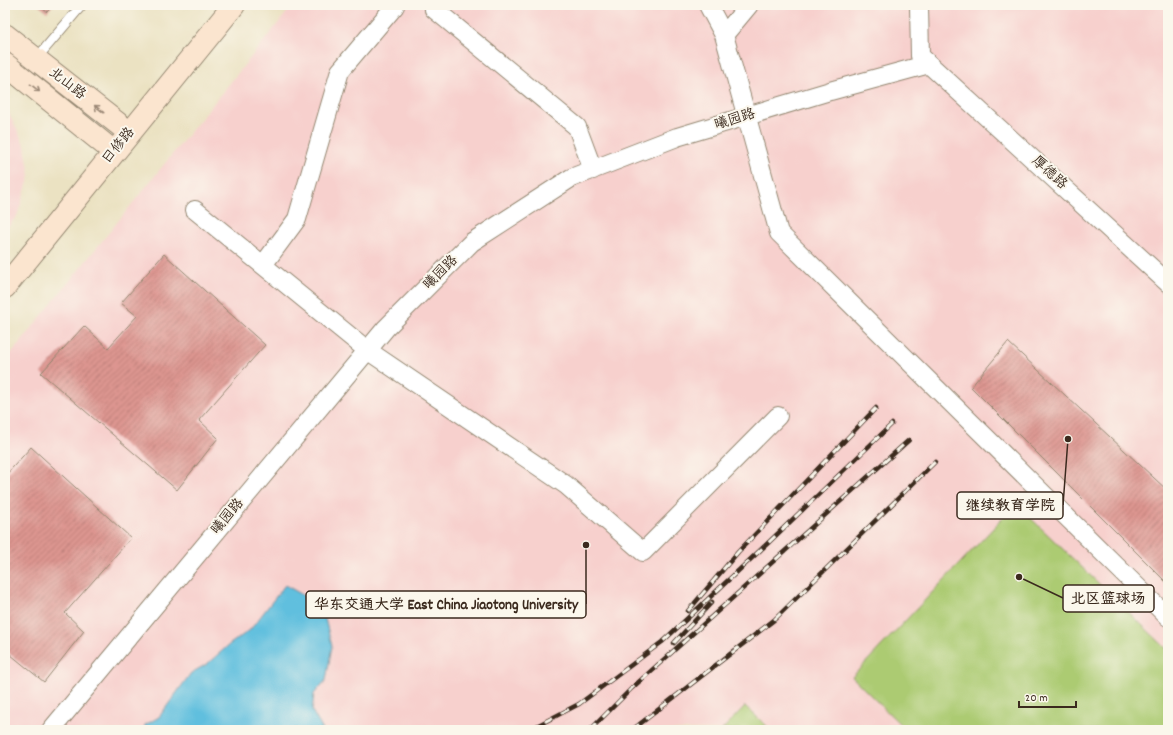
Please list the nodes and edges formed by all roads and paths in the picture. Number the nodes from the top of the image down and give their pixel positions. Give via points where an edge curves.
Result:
1 (82, 5) edge
2 (234, 5) edge
3 (435, 5) edge
4 (708, 5) edge
5 (749, 5) edge
6 (919, 5) edge
7 (395, 6) edge
8 (5, 35) edge
9 (724, 35) junction
10 (36, 59) junction
11 (5, 64) edge
12 (929, 64) junction
13 (746, 116) junction
14 (130, 133) junction
15 (114, 152) junction
16 (592, 170) junction
17 (195, 210) dead end
18 (262, 265) junction
19 (1168, 283) edge
20 (5, 287) edge
21 (367, 350) junction
22 (778, 416) dead end
23 (1168, 617) edge
24 (51, 730) edge

1 - 10 lane
2 - 14 street, 曰修路
3 - 16 street via 434,10 577,127
4 - 9 street
5 - 9 street
6 - 12 street via 920,56
7 - 18 street via 340,71 297,219
8 - 10 street, 北山路
9 - 13 street
14 -> 10 street, 北山路
11 -> 15 street, 北山路
12 - 13 street, 曦园路
12 - 19 street, 厚德路
13 - 16 street, 曦园路 via 677,137
13 - 23 street via 778,233
14 - 15 street, 曰修路
15 - 20 street, 曰修路
16 - 21 street, 曦园路 via 571,178 472,242
17 - 18 street
18 - 21 street
21 - 22 street via 566,485 643,552
21 - 24 street, 曦园路

